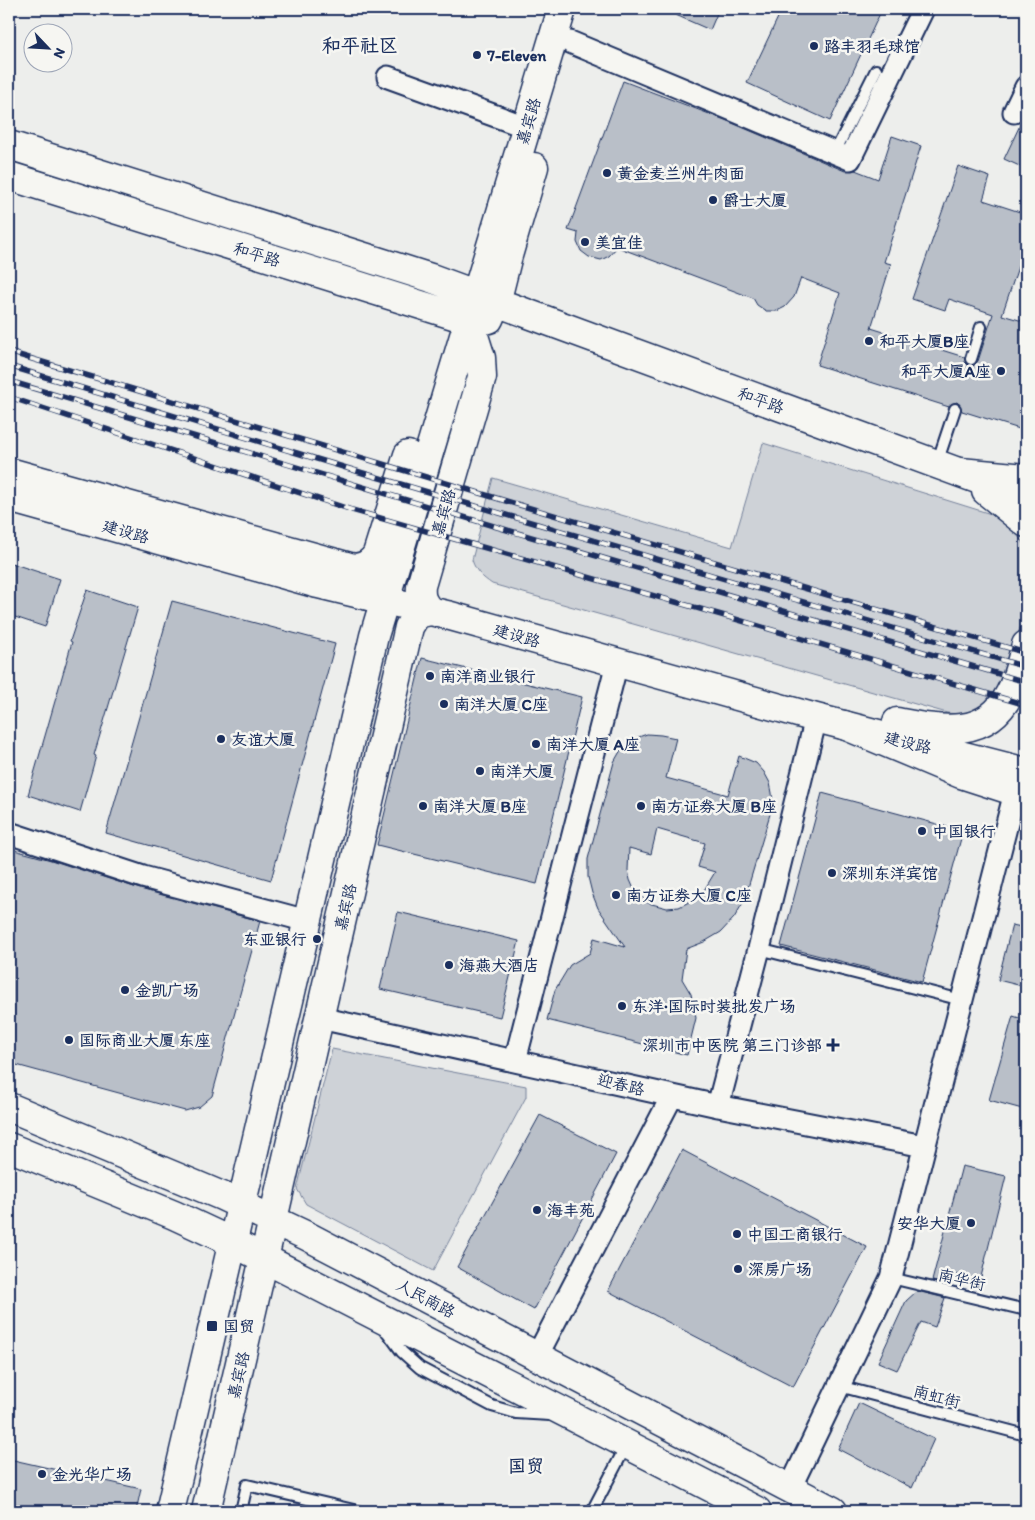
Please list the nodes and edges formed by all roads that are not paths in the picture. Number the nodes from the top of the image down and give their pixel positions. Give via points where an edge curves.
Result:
1 (562, 9) edge
2 (581, 9) edge
3 (923, 9) edge
4 (570, 42) junction
5 (876, 70) dead end
6 (388, 78) dead end
7 (1026, 87) edge
8 (1014, 112) dead end
9 (526, 127) junction
10 (9, 145) edge
11 (835, 152) junction
12 (9, 176) edge
13 (480, 306) junction
14 (981, 327) dead end
15 (971, 359) dead end
16 (955, 408) dead end
17 (949, 468) junction
18 (9, 472) edge
19 (1026, 478) edge
20 (1026, 497) edge
21 (9, 498) edge
22 (1026, 523) edge
23 (387, 558) junction
24 (384, 600) junction
25 (430, 611) junction
26 (1026, 645) edge
27 (617, 663) junction
28 (779, 708) junction
29 (816, 718) junction
30 (1023, 786) edge
31 (9, 833) edge
32 (306, 921) junction
33 (759, 949) junction
34 (962, 1000) junction
35 (320, 1018) junction
36 (515, 1061) junction
37 (672, 1096) junction
38 (718, 1106) junction
39 (9, 1107) edge
40 (924, 1146) junction
41 (9, 1147) edge
42 (241, 1205) junction
43 (274, 1220) junction
44 (232, 1242) junction
45 (265, 1258) junction
46 (891, 1278) junction
47 (1026, 1310) edge
48 (537, 1356) junction
49 (839, 1386) junction
50 (1026, 1436) edge
51 (627, 1445) junction
52 (790, 1488) junction
53 (170, 1511) edge
54 (206, 1511) edge
55 (241, 1511) edge
56 (358, 1511) edge
57 (592, 1511) edge
58 (757, 1511) edge
59 (833, 1511) edge

1 - 9 main road, 嘉宾路
2 - 4 main road, 嘉宾路
3 - 11 street via 850,159
4 - 11 street
4 - 13 main road, 嘉宾路 via 507,260
5 - 11 lane
6 - 9 street
7 - 8 street
9 - 13 main road, 嘉宾路
10 - 13 main road, 和平路 via 419,274
12 - 13 main road, 和平路
13 - 17 main road, 和平路
13 - 23 main road, 嘉宾路
13 - 25 main road, 嘉宾路 via 482,377 421,586 422,601
14 - 15 lane
16 - 17 lane
17 - 19 main road
17 - 20 main road, 和平路
17 - 22 main road
18 - 23 main road, 建设路 via 350,568 382,575 392,572
21 - 24 main road, 建设路
23 - 24 main road, 嘉宾路
24 - 25 main road, 建设路
24 - 32 main road, 嘉宾路
25 - 27 main road, 建设路
25 - 35 main road, 嘉宾路 via 417,614 409,627
26 - 28 main road via 1011,692 999,710 974,726 955,730 931,728 824,710
27 - 28 main road, 建设路
27 - 36 street
28 - 29 main road, 建设路
29 - 30 main road, 建设路 via 844,725 961,774
29 - 33 street
30 - 34 street
31 - 32 street via 144,877
32 - 42 main road, 嘉宾路
33 - 34 lane
33 - 38 street
34 - 40 street
35 - 36 street, 迎春路
35 - 43 main road, 嘉宾路
36 - 37 street, 迎春路
37 - 38 street, 迎春路
37 - 48 street
38 - 40 street, 迎春路
39 - 42 main road, 人民南路
40 - 46 street
41 - 44 main road
42 - 43 main road, 人民南路
42 - 44 main road, 嘉宾路
43 - 45 main road, 嘉宾路
43 - 48 main road, 人民南路
44 - 45 main road
44 - 53 main road, 嘉宾路
45 - 51 main road
45 - 54 main road, 嘉宾路
46 - 47 lane, 南华街
46 - 49 street
48 - 52 main road, 人民南路
49 - 50 lane, 南虹街
49 - 52 street
51 - 57 lane
51 - 58 main road
52 - 59 main road, 人民南路
55 - 56 lane via 247,1485

